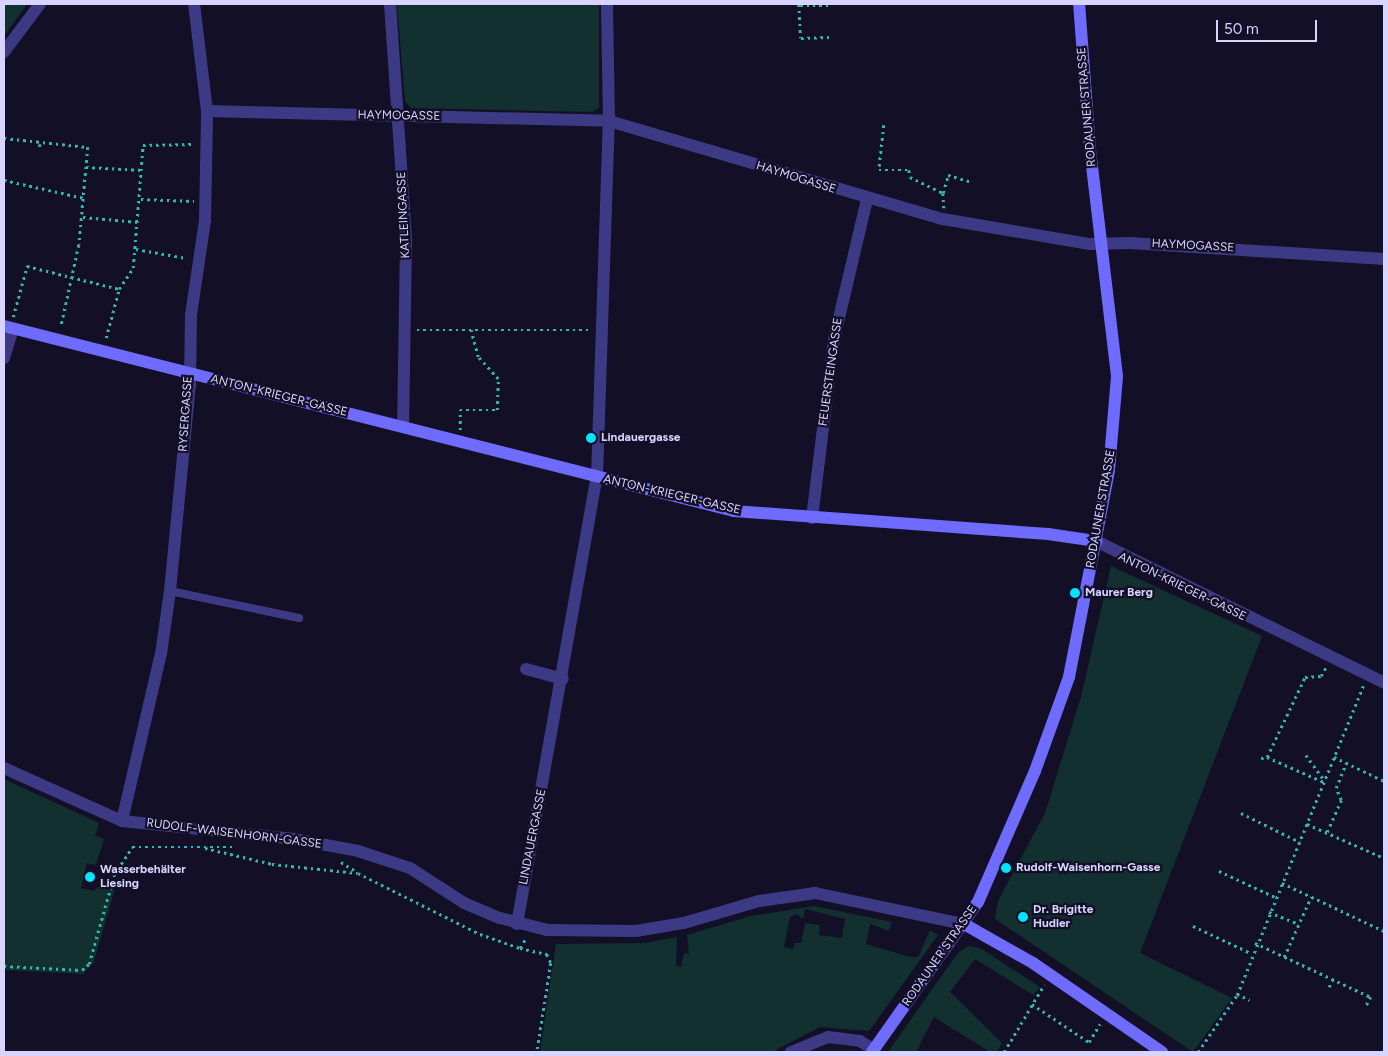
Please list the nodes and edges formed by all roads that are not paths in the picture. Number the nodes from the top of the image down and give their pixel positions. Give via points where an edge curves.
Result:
1 (40, 4) edge
2 (194, 4) edge
3 (390, 4) edge
4 (607, 4) edge
5 (1079, 4) edge
6 (4, 52) edge
7 (207, 111) junction
8 (398, 116) junction
9 (609, 121) junction
10 (867, 199) junction
11 (1102, 245) junction
12 (1384, 258) edge
13 (9, 328) edge
14 (4, 358) edge
15 (189, 373) junction
16 (403, 426) junction
17 (597, 477) junction
18 (812, 518) junction
19 (1096, 542) junction
20 (170, 590) junction
21 (299, 618) dead end
22 (526, 669) dead end
23 (563, 679) junction
24 (1384, 684) edge
25 (4, 768) edge
26 (122, 821) junction
27 (517, 924) junction
28 (964, 924) junction
29 (872, 1051) edge
30 (791, 1052) edge
31 (1162, 1052) edge

1 - 6 street
2 - 7 street, RYSERGASSE
3 - 8 street, KATLEINGASSE
4 - 9 street, LINDAUERGASSE
5 - 11 street, RODAUNER STRASSE
7 - 8 street, HAYMOGASSE
7 - 15 street, RYSERGASSE via 206,220 191,315
8 - 9 street, HAYMOGASSE
8 - 16 street, KATLEINGASSE via 406,330
9 - 10 street, HAYMOGASSE
9 - 17 street, LINDAUERGASSE
10 - 11 street, HAYMOGASSE via 943,219
10 - 18 street, FEUERSTEINGASSE via 834,339
11 - 12 street, HAYMOGASSE via 1130,243
11 - 19 street, RODAUNER STRASSE via 1117,376 1116,422
13 - 14 street
13 - 15 street, ANTON-KRIEGER-GASSE
15 - 16 street, ANTON-KRIEGER-GASSE
15 - 20 street, RYSERGASSE
16 - 17 street, ANTON-KRIEGER-GASSE
17 - 18 street, ANTON-KRIEGER-GASSE via 734,511
17 - 23 street, LINDAUERGASSE
18 - 19 street, ANTON-KRIEGER-GASSE via 1048,534
19 - 24 street, ANTON-KRIEGER-GASSE
19 - 28 street, RODAUNER STRASSE via 1069,677 1035,771
20 - 21 lane
20 - 26 street, RYSERGASSE via 161,654
22 - 23 street
23 - 27 street, LINDAUERGASSE
25 - 26 street, RUDOLF-WAISENHORN-GASSE
26 - 27 street, RUDOLF-WAISENHORN-GASSE via 294,839 358,851 410,868 464,903
27 - 28 street, RUDOLF-WAISENHORN-GASSE via 636,931 759,901 815,893
28 - 29 street, RODAUNER STRASSE
28 - 31 street, RUDOLF-WAISENHORN-GASSE via 1050,975
29 - 30 street via 860,1041 828,1037

